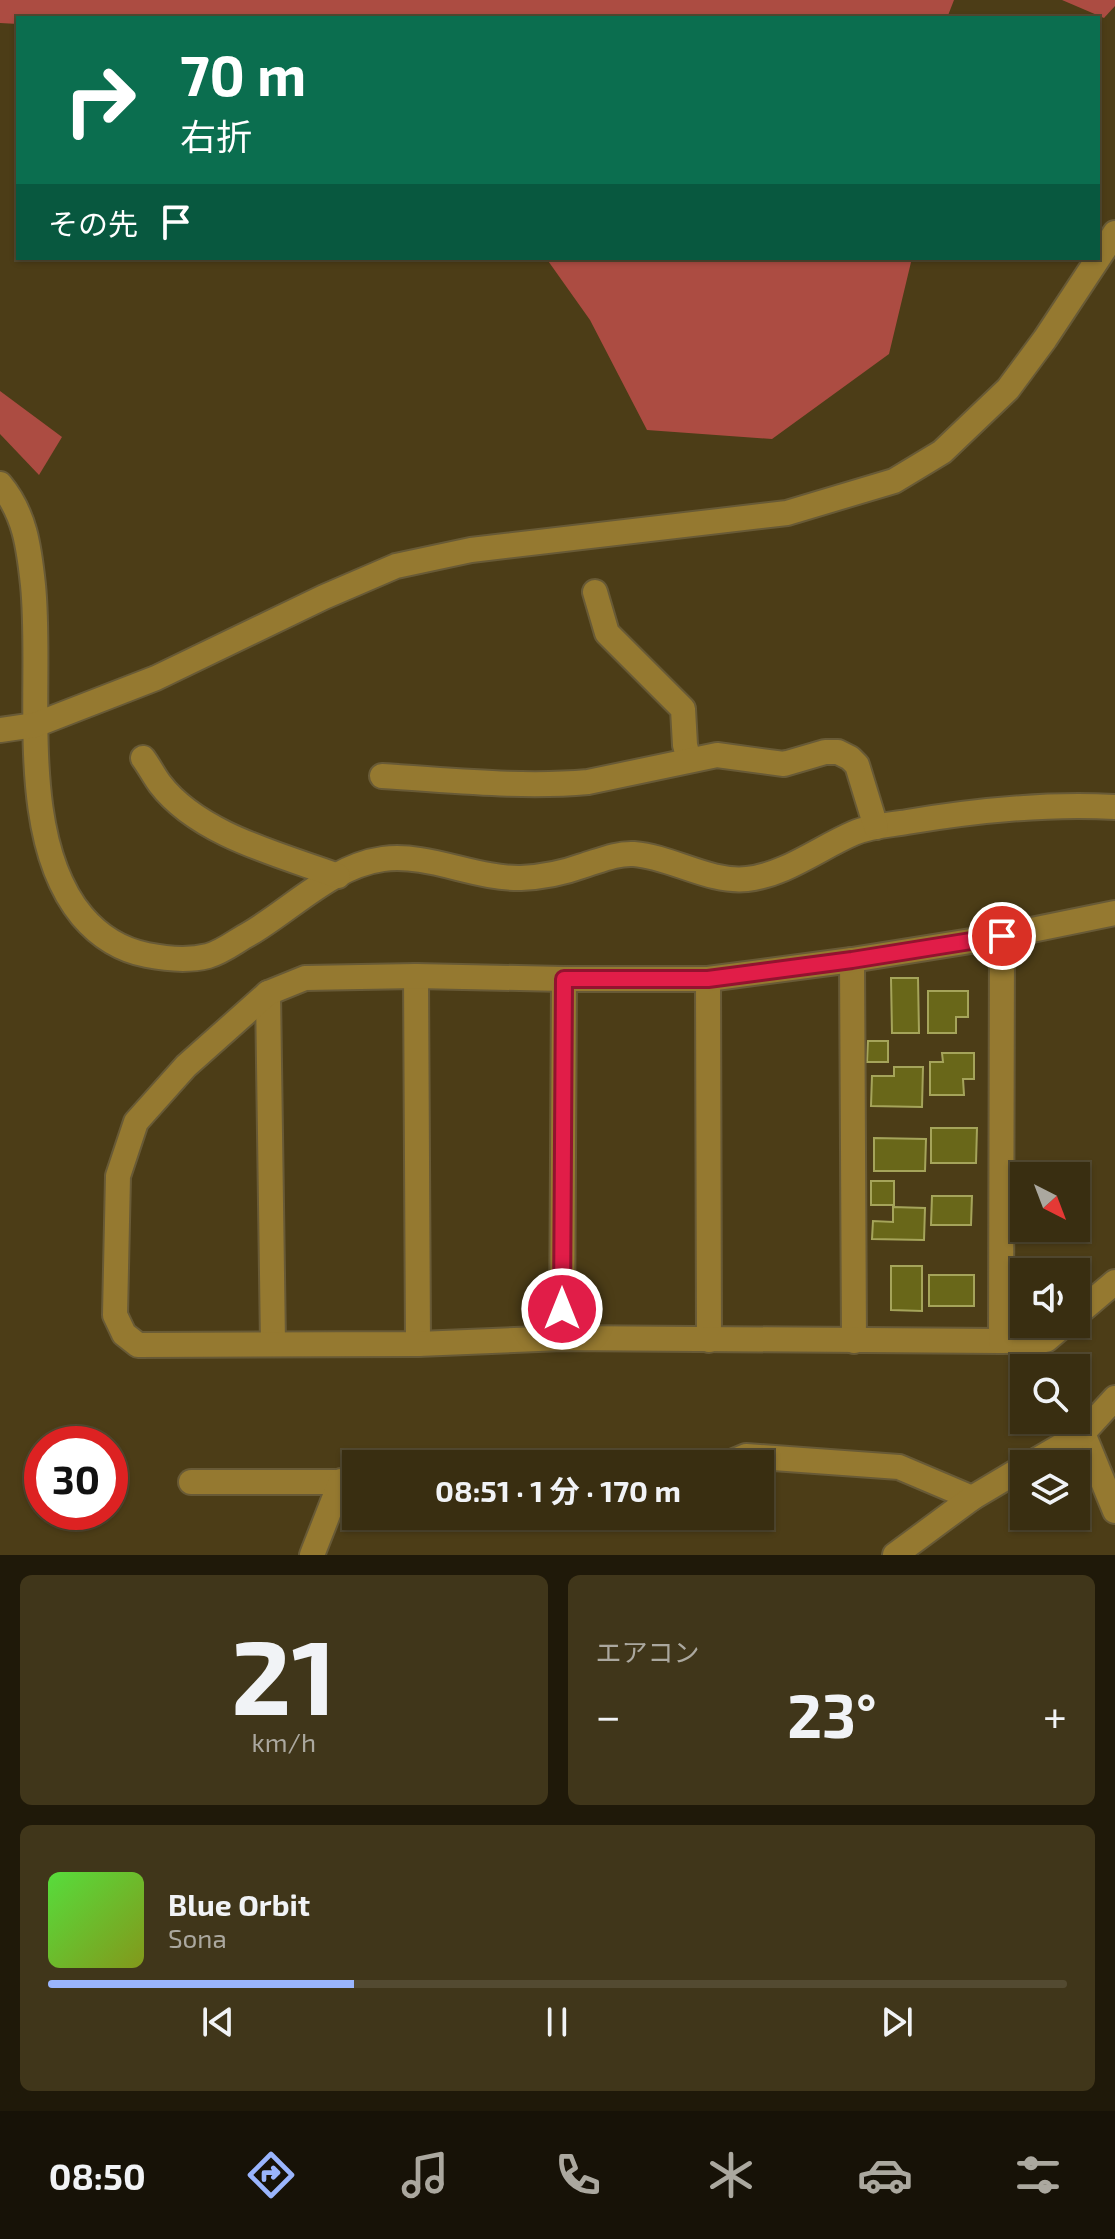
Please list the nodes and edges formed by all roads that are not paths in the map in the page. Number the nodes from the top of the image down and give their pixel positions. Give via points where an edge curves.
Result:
1 (1115, 233) edge
2 (1100, 256) edge
3 (1097, 260) edge
4 (0, 484) edge
5 (595, 592) dead end
6 (35, 725) junction
7 (0, 730) edge
8 (143, 758) dead end
9 (689, 760) junction
10 (382, 776) dead end
11 (1115, 807) edge
12 (876, 827) junction
13 (338, 876) junction
14 (1115, 913) edge
15 (1002, 936) junction
16 (852, 960) junction
17 (416, 976) junction
18 (564, 979) junction
19 (708, 979) junction
20 (268, 993) junction
21 (1115, 1282) edge
22 (1090, 1303) edge
23 (562, 1338) junction
24 (1048, 1338) edge
25 (709, 1340) junction
26 (854, 1341) junction
27 (1001, 1341) junction
28 (273, 1344) junction
29 (418, 1344) junction
30 (1115, 1398) edge
31 (1090, 1425) edge
32 (1081, 1434) edge
33 (1083, 1434) edge
34 (1054, 1450) edge
35 (774, 1458) edge
36 (1010, 1475) edge
37 (191, 1482) dead end
38 (342, 1482) edge
39 (342, 1494) edge
40 (972, 1498) junction
41 (1115, 1511) edge
42 (312, 1555) edge
43 (895, 1555) edge

1 - 2 street
3 - 6 street via 1008,389 942,452 894,481 787,513 471,550 396,566 156,678
4 - 6 street via 14,500 28,535 36,617
5 - 9 street via 607,633 683,709
6 - 7 street
6 - 13 street via 40,809 61,886 92,926 119,946 177,960 211,956
8 - 13 street via 162,786 210,825
9 - 10 street via 569,784
9 - 12 street via 717,755 784,764 838,752 857,765
11 - 12 street via 947,816
12 - 13 street via 747,879 629,854 520,878 405,859 381,859
14 - 15 street
15 - 16 street
15 - 27 street
16 - 19 street
16 - 26 street
17 - 18 street
17 - 20 street via 305,978
17 - 29 street
18 - 19 street
18 - 23 street
19 - 25 street
20 - 28 street
20 - 28 street via 186,1066 136,1122 118,1176 115,1315 124,1334 138,1345
21 - 22 street
23 - 25 street
23 - 29 street
24 - 27 street
25 - 26 street
26 - 27 street
28 - 29 street
30 - 31 street
32 - 34 street
33 - 41 street
35 - 40 street via 899,1467
36 - 40 street
37 - 38 street
39 - 42 street
40 - 43 street

